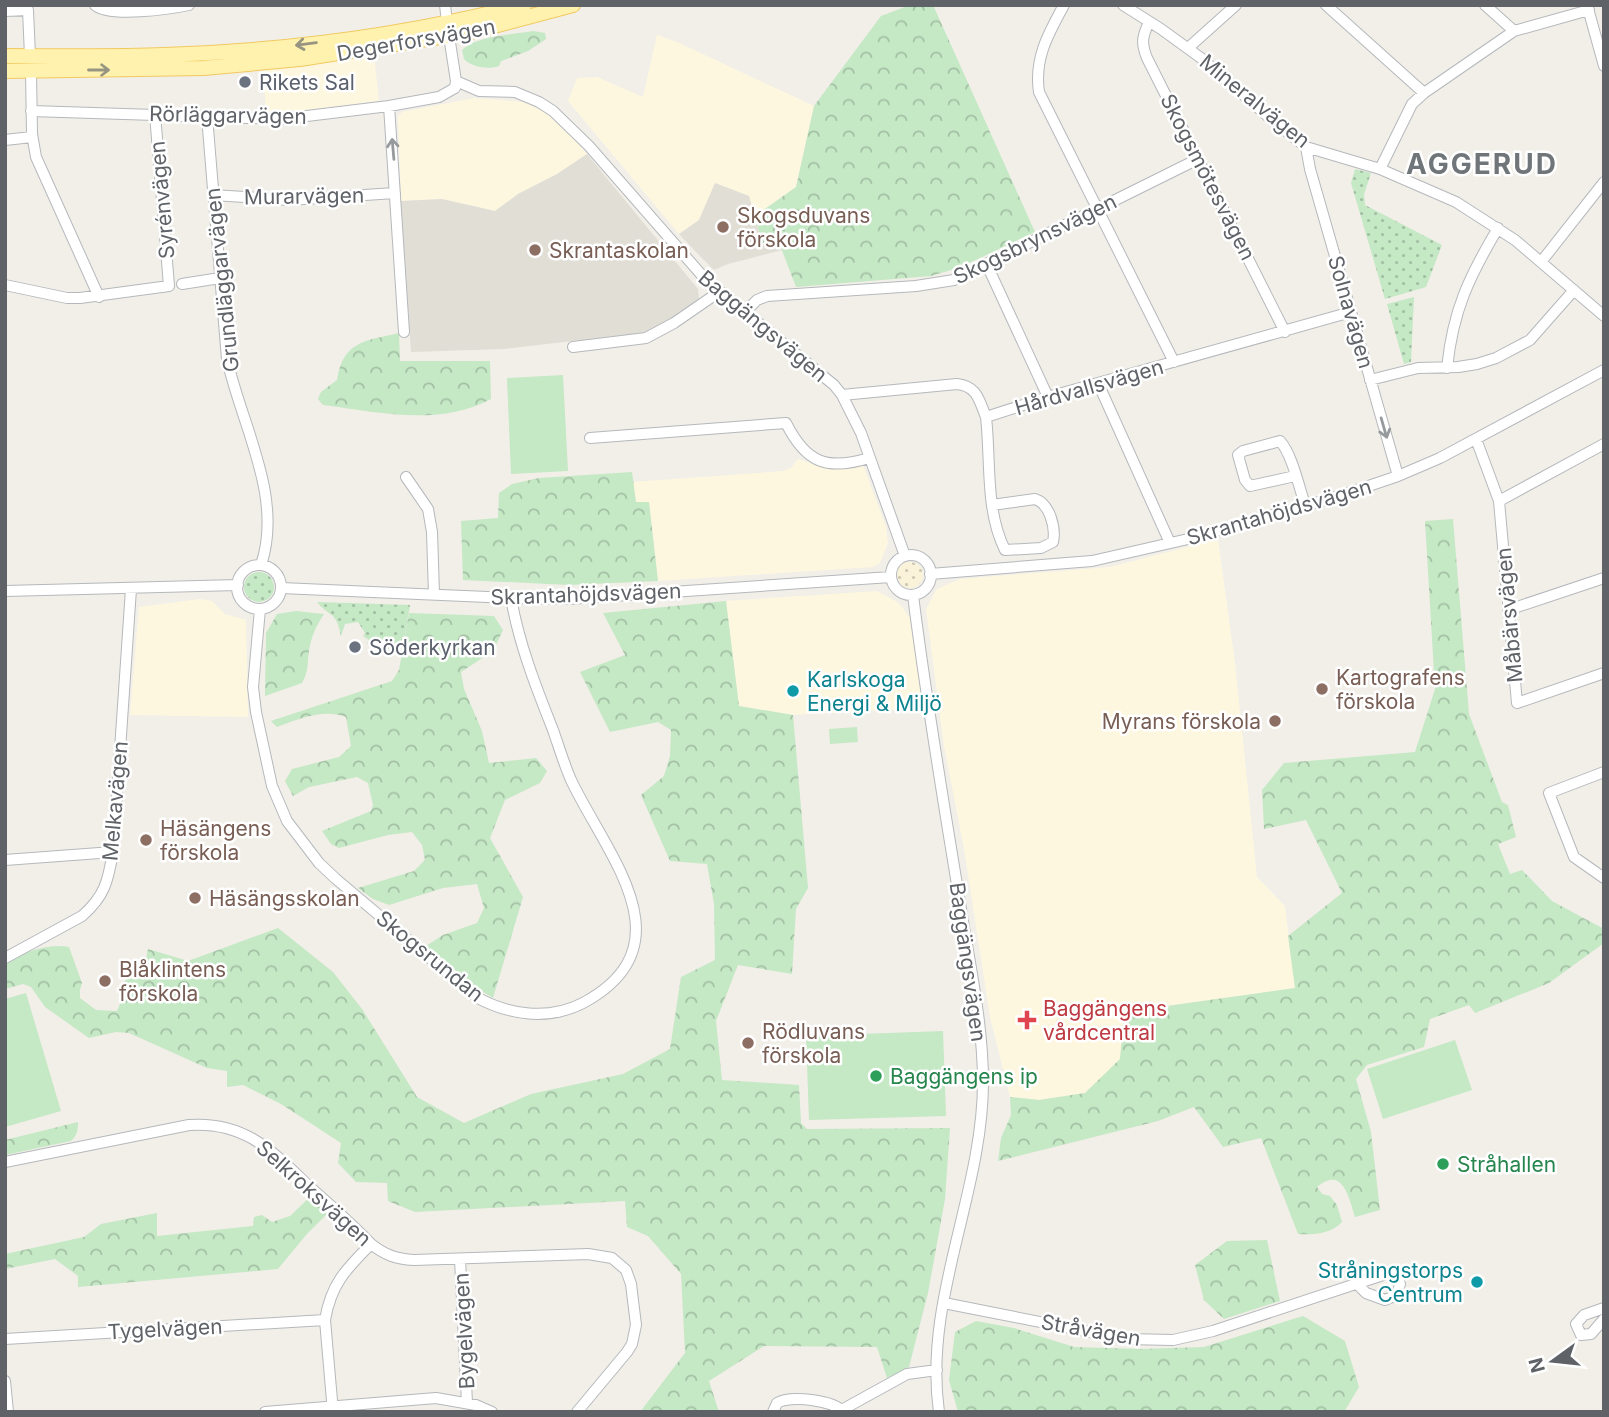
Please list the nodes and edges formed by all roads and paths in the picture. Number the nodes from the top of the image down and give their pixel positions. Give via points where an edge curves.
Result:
1 (95, 5) edge
2 (189, 5) edge
3 (445, 5) edge
4 (524, 5) edge
5 (573, 5) edge
6 (1064, 5) edge
7 (1123, 5) edge
8 (1236, 5) edge
9 (1326, 5) edge
10 (1485, 5) edge
11 (32, 8) edge
12 (1588, 8) edge
13 (5, 11) edge
14 (1149, 22) junction
15 (448, 29) junction
16 (1514, 31) junction
17 (1188, 48) junction
18 (5, 56) edge
19 (31, 63) junction
20 (1604, 66) edge
21 (5, 71) edge
22 (456, 80) junction
23 (1424, 93) junction
24 (389, 106) junction
25 (31, 111) junction
26 (155, 114) junction
27 (207, 116) junction
28 (32, 137) junction
29 (5, 140) edge
30 (1306, 147) junction
31 (1198, 159) junction
32 (1380, 169) junction
33 (1604, 182) edge
34 (395, 192) junction
35 (212, 195) junction
36 (1097, 210) junction
37 (1498, 228) junction
38 (1541, 262) junction
39 (987, 265) junction
40 (219, 278) junction
41 (182, 284) dead end
42 (5, 285) edge
43 (1574, 290) junction
44 (719, 292) junction
45 (99, 297) junction
46 (1351, 312) junction
47 (744, 313) junction
48 (1604, 316) edge
49 (404, 332) dead end
50 (1285, 332) junction
51 (573, 347) dead end
52 (1174, 362) junction
53 (1447, 368) junction
54 (1604, 370) edge
55 (1370, 380) junction
56 (1098, 383) junction
57 (842, 395) junction
58 (1048, 397) junction
59 (986, 417) junction
60 (590, 438) dead end
61 (1476, 439) junction
62 (1604, 444) edge
63 (869, 458) junction
64 (1295, 475) junction
65 (1398, 476) junction
66 (407, 477) dead end
67 (1499, 501) junction
68 (992, 505) junction
69 (1305, 505) junction
70 (1170, 544) junction
71 (905, 556) junction
72 (261, 565) junction
73 (930, 574) junction
74 (891, 577) junction
75 (1604, 578) edge
76 (238, 585) junction
77 (281, 588) junction
78 (131, 589) junction
79 (5, 591) edge
80 (433, 594) junction
81 (913, 595) junction
82 (511, 598) junction
83 (260, 609) junction
84 (1508, 610) junction
85 (1604, 673) edge
86 (1604, 772) edge
87 (113, 852) junction
88 (5, 859) edge
89 (1604, 878) edge
90 (5, 958) edge
91 (5, 1161) edge
92 (371, 1244) junction
93 (460, 1259) junction
94 (1357, 1284) dead end
95 (944, 1303) junction
96 (1604, 1308) edge
97 (1604, 1319) edge
98 (325, 1320) junction
99 (5, 1339) edge
100 (937, 1370) junction
101 (5, 1381) edge
102 (467, 1403) junction
103 (333, 1409) edge
104 (841, 1411) edge
105 (8, 1412) edge
106 (265, 1412) edge
107 (492, 1412) edge
108 (577, 1412) edge
109 (773, 1412) edge
110 (939, 1412) edge

1 - 2 street via 101,10 122,11
3 - 15 street
4 - 15 main road, Degerforsvägen
5 - 15 main road, Degerforsvägen via 517,22
6 - 36 street via 1040,52 1039,92
7 - 14 street, Mineralvägen
8 - 17 street
9 - 23 street
10 - 16 street
11 - 13 street
11 - 19 street
12 - 16 street
12 - 20 street
14 - 17 street, Mineralvägen
14 - 31 street, Skogsmötesvägen via 1142,45
15 - 19 main road, Degerforsvägen via 227,51
15 - 22 street
16 - 23 street
17 - 30 street, Mineralvägen
18 - 19 main road, Degerforsvägen
19 - 21 main road, Degerforsvägen
19 - 25 street
22 - 24 street, Rörläggarvägen via 454,88 439,97
22 - 44 street, Baggängsvägen via 479,91 514,92 553,111 589,146 691,267
23 - 32 street via 1412,104
24 - 27 street, Rörläggarvägen via 282,119
34 -> 24 street, Murarvägen
25 - 26 street, Rörläggarvägen
25 - 28 street
26 - 27 street, Rörläggarvägen
26 - 45 street, Syrénvägen via 169,286
27 - 35 street, Grundläggarvägen
28 - 29 street
28 - 45 street via 42,172
30 - 32 street, Mineralvägen
30 - 46 street, Solnavägen
31 - 36 street, Skogsbrynsvägen
31 - 50 street, Skogsmötesvägen
32 - 37 street, Mineralvägen via 1445,196
33 - 38 street
34 - 35 street, Murarvägen via 289,200
34 - 49 street, Murarvägen
35 - 40 street, Grundläggarvägen
36 - 39 street, Skogsbrynsvägen
36 - 52 street
37 - 38 street, Mineralvägen
37 - 53 street via 1461,299
38 - 43 street, Mineralvägen
39 - 47 street, Skogsbrynsvägen via 940,284 767,296
39 - 58 street
40 - 41 street
40 - 72 street, Grundläggarvägen via 231,378 265,496
42 - 45 street via 67,298
43 - 48 street, Mineralvägen
43 - 53 street via 1530,340 1477,364
44 - 47 street, Baggängsvägen
44 - 51 street via 646,338
46 - 50 street, Hårdvallsvägen
46 - 55 street, Solnavägen
47 - 57 street, Baggängsvägen via 823,374
50 - 52 street, Hårdvallsvägen
52 - 56 street, Hårdvallsvägen
53 - 55 street via 1418,368
54 - 61 street, Skrantahöjdsvägen
55 -> 65 street, Solnavägen
56 - 58 street, Hårdvallsvägen
56 - 70 street
57 - 59 street, Hårdvallsvägen via 968,385
57 - 63 street, Baggängsvägen
58 - 59 street, Hårdvallsvägen
59 - 68 street
60 - 63 street via 786,423 813,458 839,465
61 - 65 street, Skrantahöjdsvägen
61 - 67 street, Måbärsvägen
62 - 67 street
63 - 71 street, Baggängsvägen
64 - 64 street via 1280,441 1238,455 1250,486
64 - 69 street
65 - 69 street, Skrantahöjdsvägen
66 - 80 street via 428,509
67 - 84 street, Måbärsvägen
68 - 68 street via 1004,550 1041,548 1053,542 1055,533 1042,501
69 - 70 street, Skrantahöjdsvägen
70 - 73 street, Skrantahöjdsvägen via 1092,561
71 - 73 street via 923,559
71 - 74 street via 894,565
72 - 76 street via 247,569
72 - 77 street via 276,573
73 - 81 street via 927,587
74 - 81 street via 898,591
74 - 82 street, Skrantahöjdsvägen
75 - 84 street
76 - 78 street
76 - 83 street via 244,602
77 - 80 street, Skrantahöjdsvägen
77 - 83 street via 275,603
78 - 79 street
78 - 87 street, Melkavägen
80 - 82 street, Skrantahöjdsvägen
81 - 95 street, Baggängsvägen via 976,1005 983,1081 977,1144
82 - 83 street, Skogsrundan via 524,650 570,778 624,877 637,921 633,952 618,978 575,1007 551,1013 511,1012 476,997 336,879 302,842 278,804 260,735 253,687
84 - 85 street, Måbärsvägen via 1517,703
86 - 89 street via 1549,793 1574,857
87 - 88 street
87 - 90 street, Melkavägen via 105,888 93,906 67,926
91 - 92 street, Selkroksvägen via 189,1125 217,1125 245,1134 276,1154
92 - 93 street, Selkroksvägen via 401,1260
92 - 98 street via 336,1283
93 - 102 street, Bygelvägen
93 - 108 street, Selkroksvägen via 587,1254 612,1258 626,1270 636,1325 632,1344
94 - 95 street, Stråvägen via 1174,1340 1126,1339
95 - 100 street, Baggängsvägen
96 - 97 street via 1584,1315 1577,1329 1581,1335 1591,1334
98 - 99 street, Tygelvägen
98 - 103 street
100 - 104 street via 907,1374
100 - 110 street, Baggängsvägen
101 - 105 street
102 - 103 street via 425,1398
102 - 107 street
103 - 106 street
104 - 109 street via 827,1402 788,1399 777,1403

